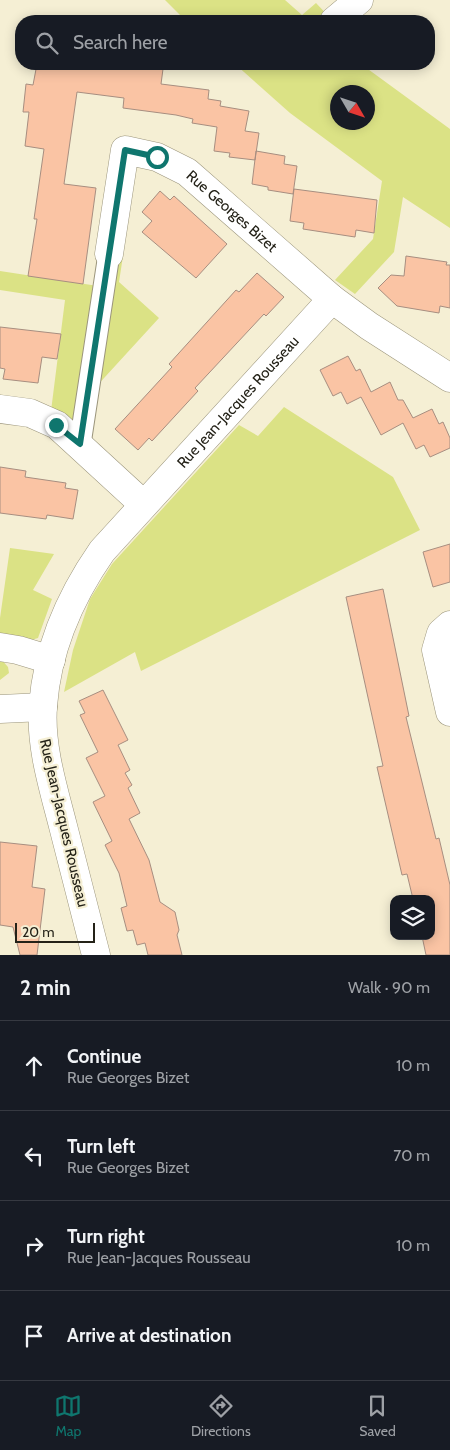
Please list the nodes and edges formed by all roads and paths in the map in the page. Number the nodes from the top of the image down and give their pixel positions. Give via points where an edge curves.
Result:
1 (359, 0) edge
2 (341, 15) edge
3 (109, 254) joint
4 (332, 299) junction
5 (450, 378) edge
6 (0, 409) edge
7 (80, 444) junction
8 (143, 504) junction
9 (450, 624) edge
10 (0, 647) edge
11 (51, 660) junction
12 (43, 707) junction
13 (0, 710) edge
14 (450, 712) edge
15 (96, 955) edge

1 - 2 street
3 - 4 street, Rue Georges Bizet via 125,150 157,157 187,172
3 - 7 street, Rue Georges Bizet
4 - 5 street, Rue Georges Bizet
4 - 8 street, Rue Jean-Jacques Rousseau
6 - 7 street via 30,413 45,419
7 - 8 street
8 - 11 street, Rue Jean-Jacques Rousseau via 84,577 67,612
9 - 14 street via 441,633 436,650
10 - 11 street
11 - 12 street, Rue Jean-Jacques Rousseau
12 - 13 street
12 - 15 street, Rue Jean-Jacques Rousseau via 52,784

